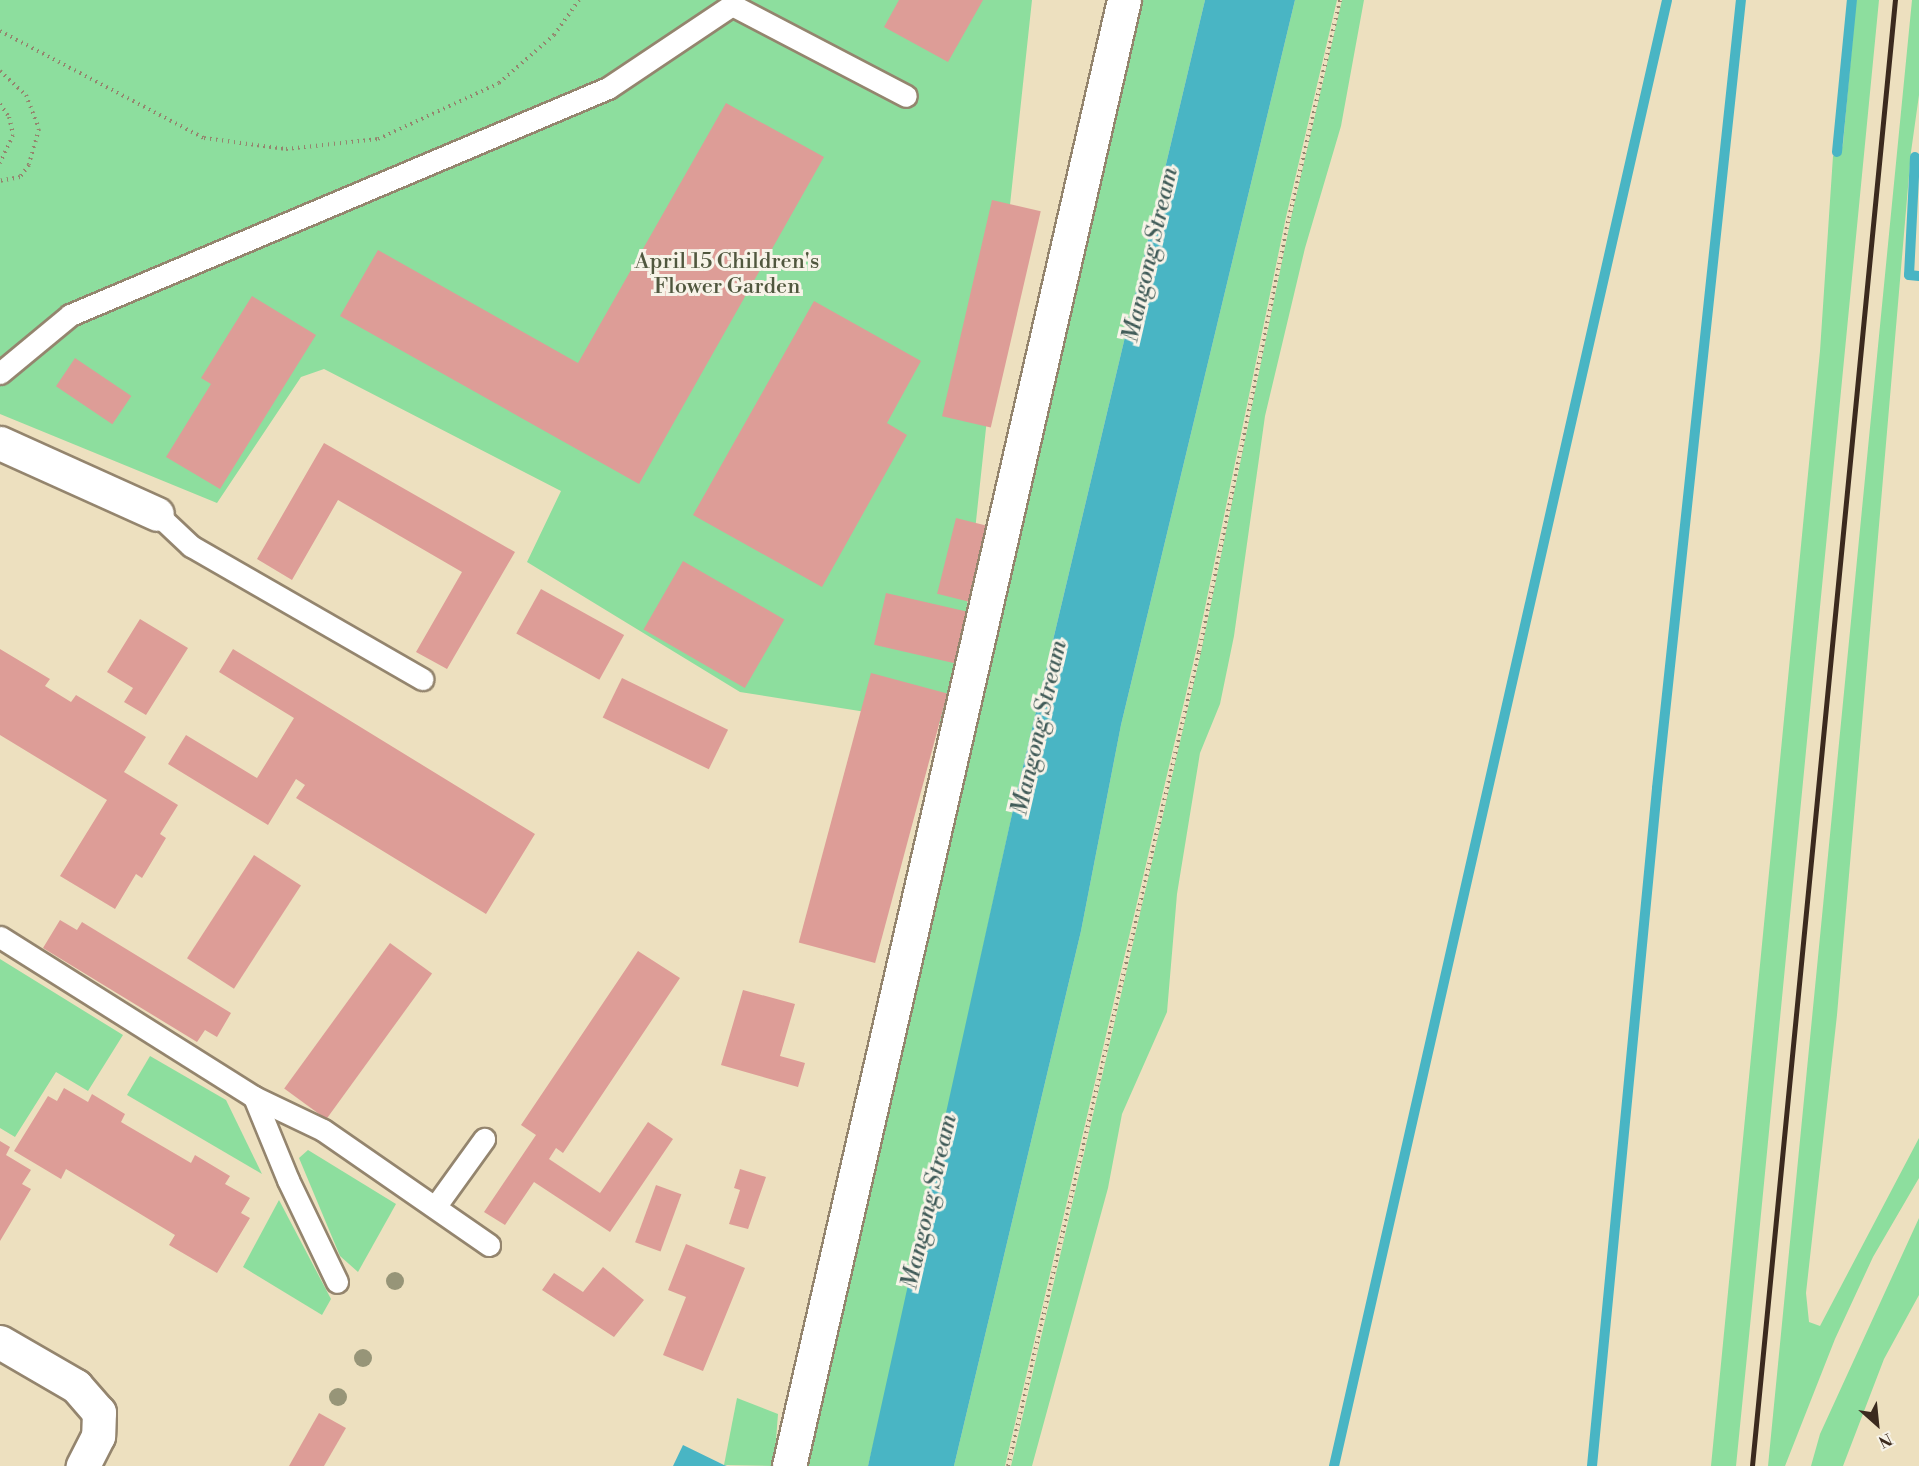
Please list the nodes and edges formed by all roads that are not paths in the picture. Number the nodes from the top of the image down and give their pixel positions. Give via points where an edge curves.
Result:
1 (1124, 0) edge
2 (906, 96) dead end
3 (0, 373) edge
4 (0, 443) edge
5 (157, 514) joint
6 (422, 679) dead end
7 (0, 937) edge
8 (254, 1097) junction
9 (484, 1139) dead end
10 (435, 1207) junction
11 (489, 1245) dead end
12 (337, 1282) dead end
13 (0, 1342) edge
14 (83, 1466) edge
15 (789, 1466) edge

1 - 15 street
2 - 3 lane via 732,5 608,88 70,315
4 - 5 street
5 - 6 lane via 190,546
7 - 8 lane
8 - 10 lane via 323,1130
8 - 12 lane
9 - 10 lane
10 - 11 lane
13 - 14 street via 76,1386 99,1412 98,1436

